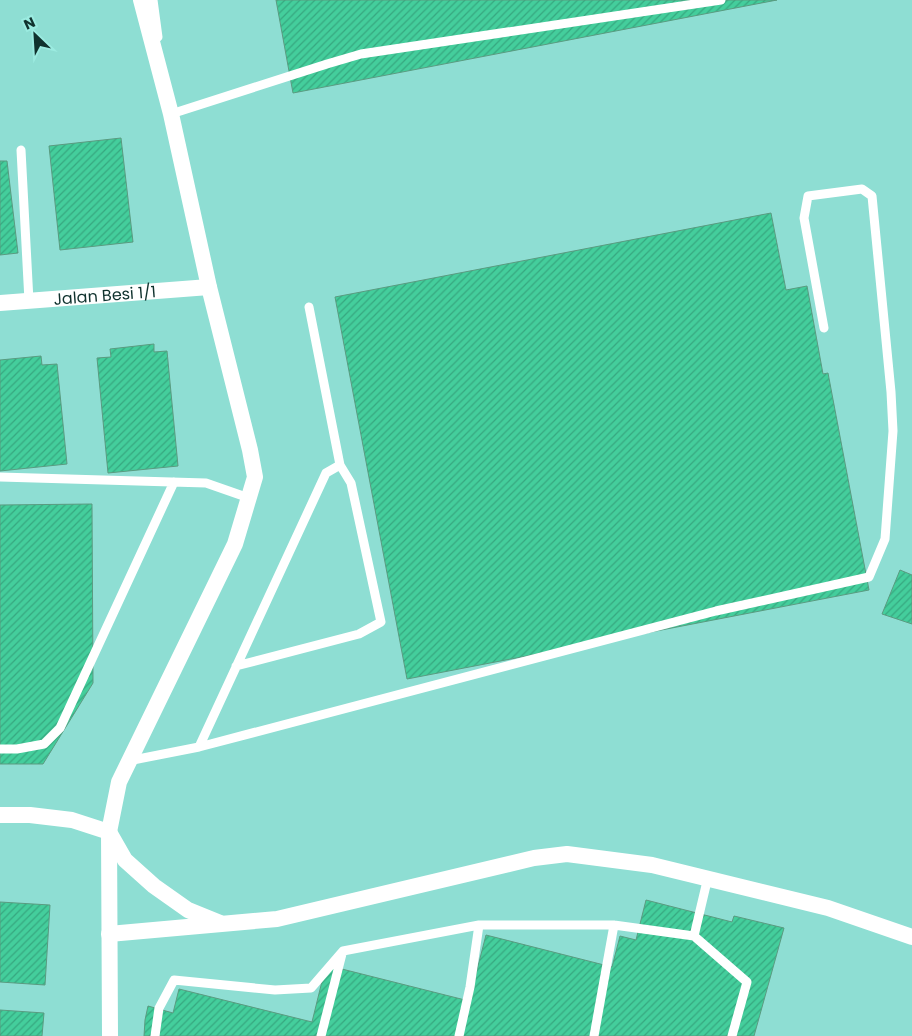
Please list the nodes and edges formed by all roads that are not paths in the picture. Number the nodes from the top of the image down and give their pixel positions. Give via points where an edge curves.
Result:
1 (141, 0) edge
2 (153, 0) edge
3 (721, 0) edge
4 (163, 85) junction
5 (171, 114) junction
6 (21, 150) dead end
7 (209, 287) junction
8 (29, 301) junction
9 (0, 304) edge
10 (309, 307) dead end
11 (824, 328) dead end
12 (340, 465) junction
13 (0, 477) edge
14 (174, 482) junction
15 (249, 498) junction
16 (236, 666) junction
17 (199, 747) junction
18 (0, 749) edge
19 (128, 761) junction
20 (0, 814) edge
21 (109, 832) junction
22 (708, 877) junction
23 (224, 925) junction
24 (479, 925) junction
25 (614, 925) junction
26 (110, 934) junction
27 (694, 936) junction
28 (912, 937) edge
29 (342, 951) junction
30 (110, 1036) edge
31 (155, 1036) edge
32 (320, 1036) edge
33 (459, 1036) edge
34 (594, 1036) edge
35 (732, 1036) edge

1 - 4 street
2 - 4 lane
3 - 5 lane via 361,54
4 - 5 street
5 - 7 street
6 - 8 lane
7 - 8 street, Jalan Besi 1/1
7 - 15 street via 250,450 255,477
8 - 9 street, Jalan Besi 1/1
10 - 12 lane
11 - 17 lane via 804,218 808,196 862,189 872,196 893,431 885,539 869,577 716,611
12 - 16 lane via 326,473
12 - 16 lane via 351,483 381,622 359,634
13 - 14 lane
14 - 15 lane via 206,483
14 - 18 lane via 60,728 44,744
15 - 19 street via 235,544
16 - 17 lane
17 - 19 lane
19 - 21 street via 119,782
20 - 21 street via 72,820
21 - 23 street via 125,860 154,886 188,910
21 - 26 street
22 - 23 street via 652,864 567,854 534,858 277,919
22 - 27 lane
22 - 28 street via 828,908
23 - 26 street
24 - 25 lane
24 - 29 lane
24 - 33 lane
25 - 27 lane
25 - 34 lane
26 - 30 street
27 - 35 lane via 747,982
29 - 31 lane via 311,988 275,990 174,980 159,1008
29 - 32 lane

